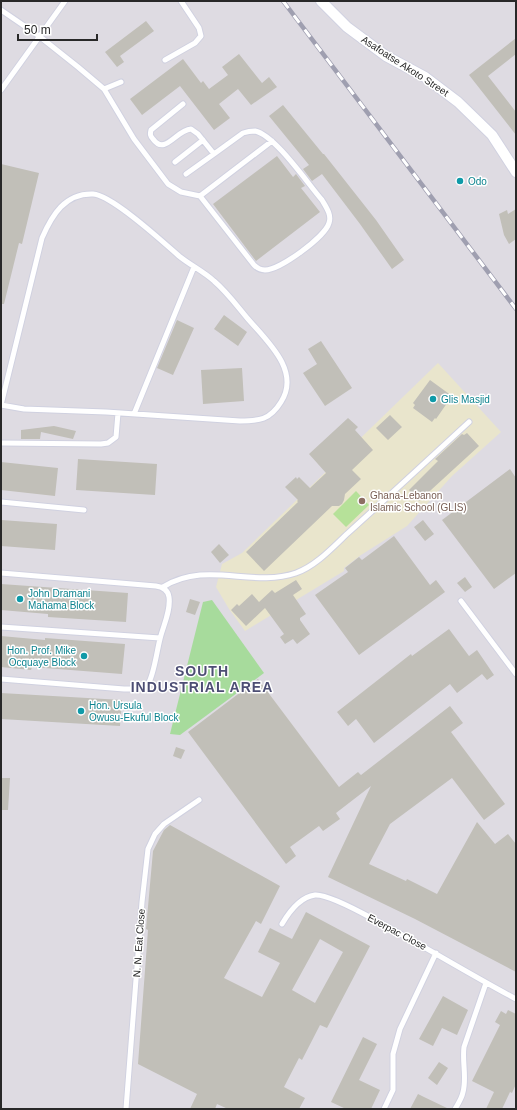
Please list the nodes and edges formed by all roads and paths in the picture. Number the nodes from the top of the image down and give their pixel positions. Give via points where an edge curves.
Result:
1 (65, 1) edge
2 (181, 1) edge
3 (321, 1) edge
4 (1, 10) edge
5 (39, 36) junction
6 (165, 60) dead end
7 (121, 82) dead end
8 (104, 89) junction
9 (1, 90) edge
10 (183, 104) dead end
11 (203, 140) junction
12 (272, 141) junction
13 (214, 154) junction
14 (175, 162) dead end
15 (516, 172) edge
16 (186, 174) dead end
17 (200, 196) junction
18 (194, 268) junction
19 (1, 405) edge
20 (118, 413) junction
21 (134, 414) junction
22 (469, 422) dead end
23 (1, 443) edge
24 (1, 502) edge
25 (84, 510) dead end
26 (1, 573) edge
27 (163, 587) junction
28 (461, 601) dead end
29 (1, 627) edge
30 (160, 638) junction
31 (516, 674) edge
32 (1, 679) edge
33 (199, 800) dead end
34 (282, 924) dead end
35 (436, 953) junction
36 (486, 983) junction
37 (516, 998) edge
38 (126, 1109) edge
39 (384, 1109) edge
40 (455, 1109) edge

1 - 5 lane
2 - 6 lane via 200,28 201,36 195,43
3 - 15 street, Asafoatse Akoto Street via 347,27 386,56 425,77 458,102 492,135
4 - 5 lane
5 - 8 lane
5 - 9 lane
7 - 8 lane
8 - 17 lane via 134,139 168,184 181,192
10 - 11 lane via 151,130 151,137 162,146 191,129
11 - 13 lane
11 - 14 lane
12 - 13 lane via 259,133 247,131
12 - 17 lane
12 - 17 lane via 322,200 330,216 325,230 308,246 274,269 258,268
13 - 16 lane
18 - 19 lane via 135,219 102,196 95,194 74,197 64,203 48,224 42,238
18 - 21 lane
18 - 21 lane via 212,279 267,340 284,367 288,385 286,393 271,414 255,421
19 - 20 lane via 24,409
20 - 21 lane
20 - 23 lane via 116,437 108,443
22 - 27 lane via 307,569 275,577 206,574 185,576
24 - 25 lane
26 - 27 lane
27 - 30 lane via 169,598
28 - 31 lane
29 - 30 lane
30 - 32 lane via 151,676 143,688 124,689
33 - 38 lane, N. N. Eat Close via 164,824 155,834 148,849
34 - 35 lane, Everpac Close via 293,908 309,897 317,895 348,906
35 - 36 lane, Everpac Close
35 - 39 lane via 400,1029 393,1054 393,1090
36 - 37 lane, Everpac Close
36 - 40 lane via 464,1047 463,1092

